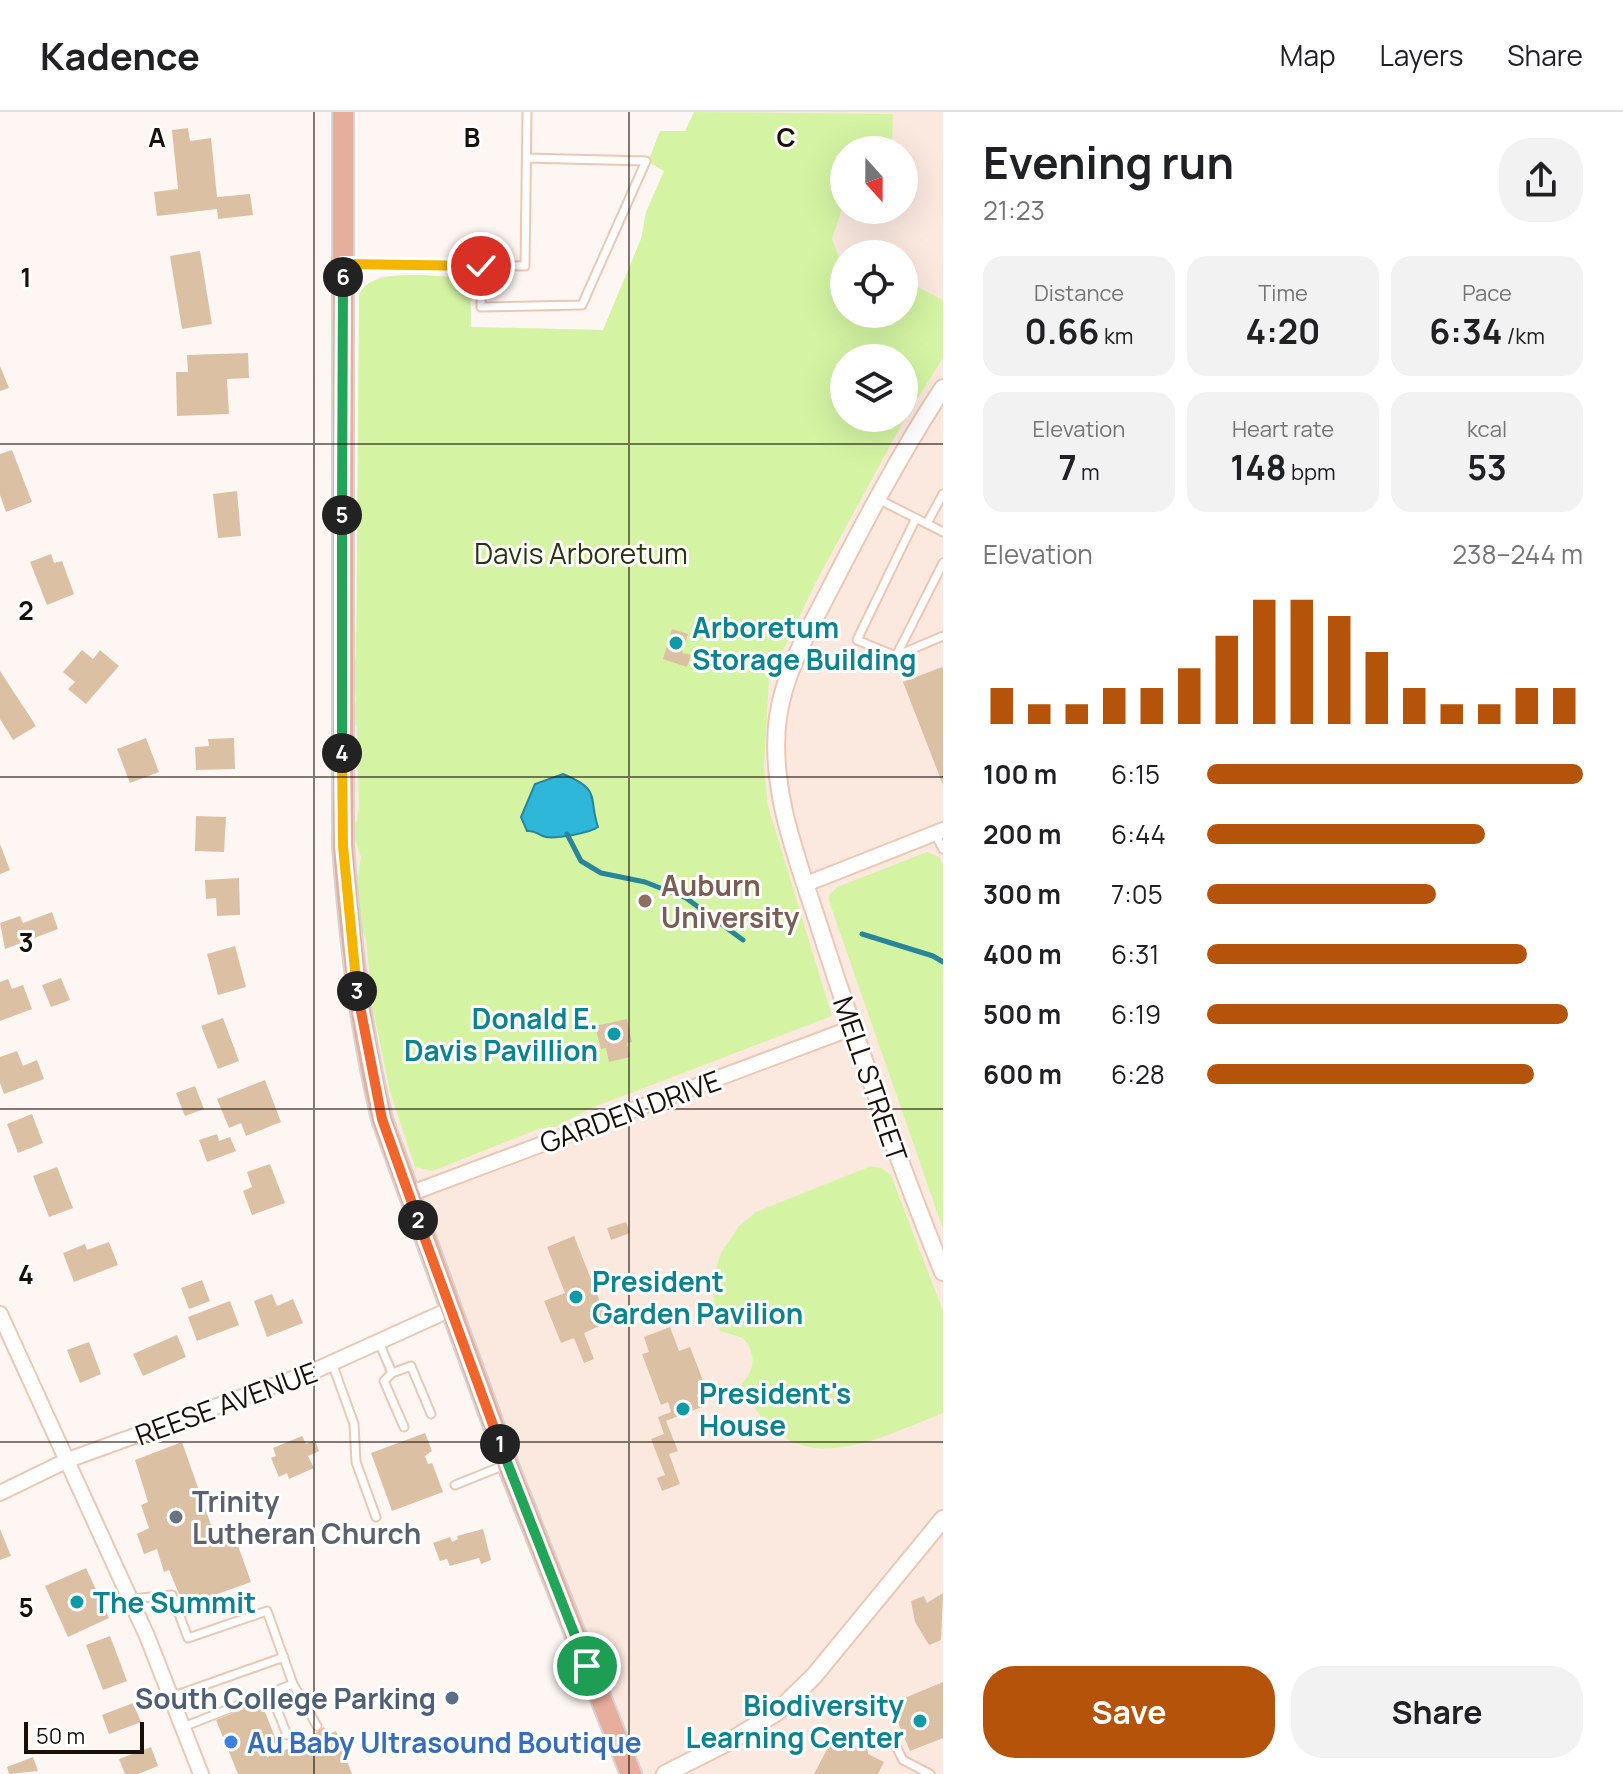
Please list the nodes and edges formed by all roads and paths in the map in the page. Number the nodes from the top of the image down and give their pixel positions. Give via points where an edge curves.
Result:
1 (343, 112) edge
2 (527, 112) edge
3 (527, 158) junction
4 (343, 264) junction
5 (481, 266) junction
6 (943, 388) edge
7 (943, 494) edge
8 (878, 499) junction
9 (916, 518) junction
10 (927, 523) junction
11 (943, 532) edge
12 (943, 563) edge
13 (943, 636) edge
14 (896, 656) junction
15 (939, 832) edge
16 (943, 849) edge
17 (806, 884) junction
18 (852, 1028) junction
19 (409, 1194) junction
20 (943, 1272) edge
21 (451, 1309) junction
22 (0, 1314) edge
23 (379, 1342) junction
24 (332, 1363) junction
25 (392, 1373) junction
26 (431, 1414) dead end
27 (404, 1427) dead end
28 (68, 1460) junction
29 (507, 1464) junction
30 (455, 1485) dead end
31 (0, 1493) edge
32 (376, 1517) dead end
33 (943, 1519) edge
34 (130, 1599) junction
35 (284, 1657) junction
36 (293, 1684) junction
37 (271, 1694) junction
38 (171, 1697) junction
39 (317, 1726) dead end
40 (183, 1727) junction
41 (287, 1735) dead end
42 (896, 1746) dead end
43 (201, 1774) edge
44 (631, 1774) edge
45 (665, 1774) edge
46 (930, 1774) edge

1 - 4 main road
2 - 3 lane
3 - 5 lane via 525,266
3 - 5 lane via 646,161 582,305 481,307
4 - 5 lane
4 - 19 main road via 344,862 351,956 369,1065
6 - 8 street, MELL STREET
7 - 10 lane
8 - 9 lane
8 - 17 street, MELL STREET via 812,622 783,691 777,758 786,824
9 - 10 lane
9 - 14 lane via 857,640
10 - 11 lane
12 - 14 lane
13 - 14 lane
15 - 16 lane
15 - 17 street
17 - 18 street, MELL STREET
18 - 19 street, GARDEN DRIVE
18 - 20 street, MELL STREET
19 - 21 main road
21 - 23 street, REESE AVENUE
21 - 29 main road
22 - 28 street
23 - 24 street, REESE AVENUE
23 - 25 lane
24 - 28 street, REESE AVENUE
24 - 32 lane via 354,1424 356,1462
25 - 26 lane via 411,1366
25 - 27 lane via 384,1381
28 - 31 street, REESE AVENUE
28 - 34 street
29 - 30 lane
29 - 44 main road
33 - 45 street via 814,1676 777,1712
34 - 35 lane via 172,1595 188,1638 267,1611
34 - 38 street
35 - 36 lane
35 - 38 lane
36 - 37 lane
36 - 39 lane
37 - 40 lane
37 - 41 lane
38 - 40 street
40 - 43 street
42 - 46 lane via 903,1760

